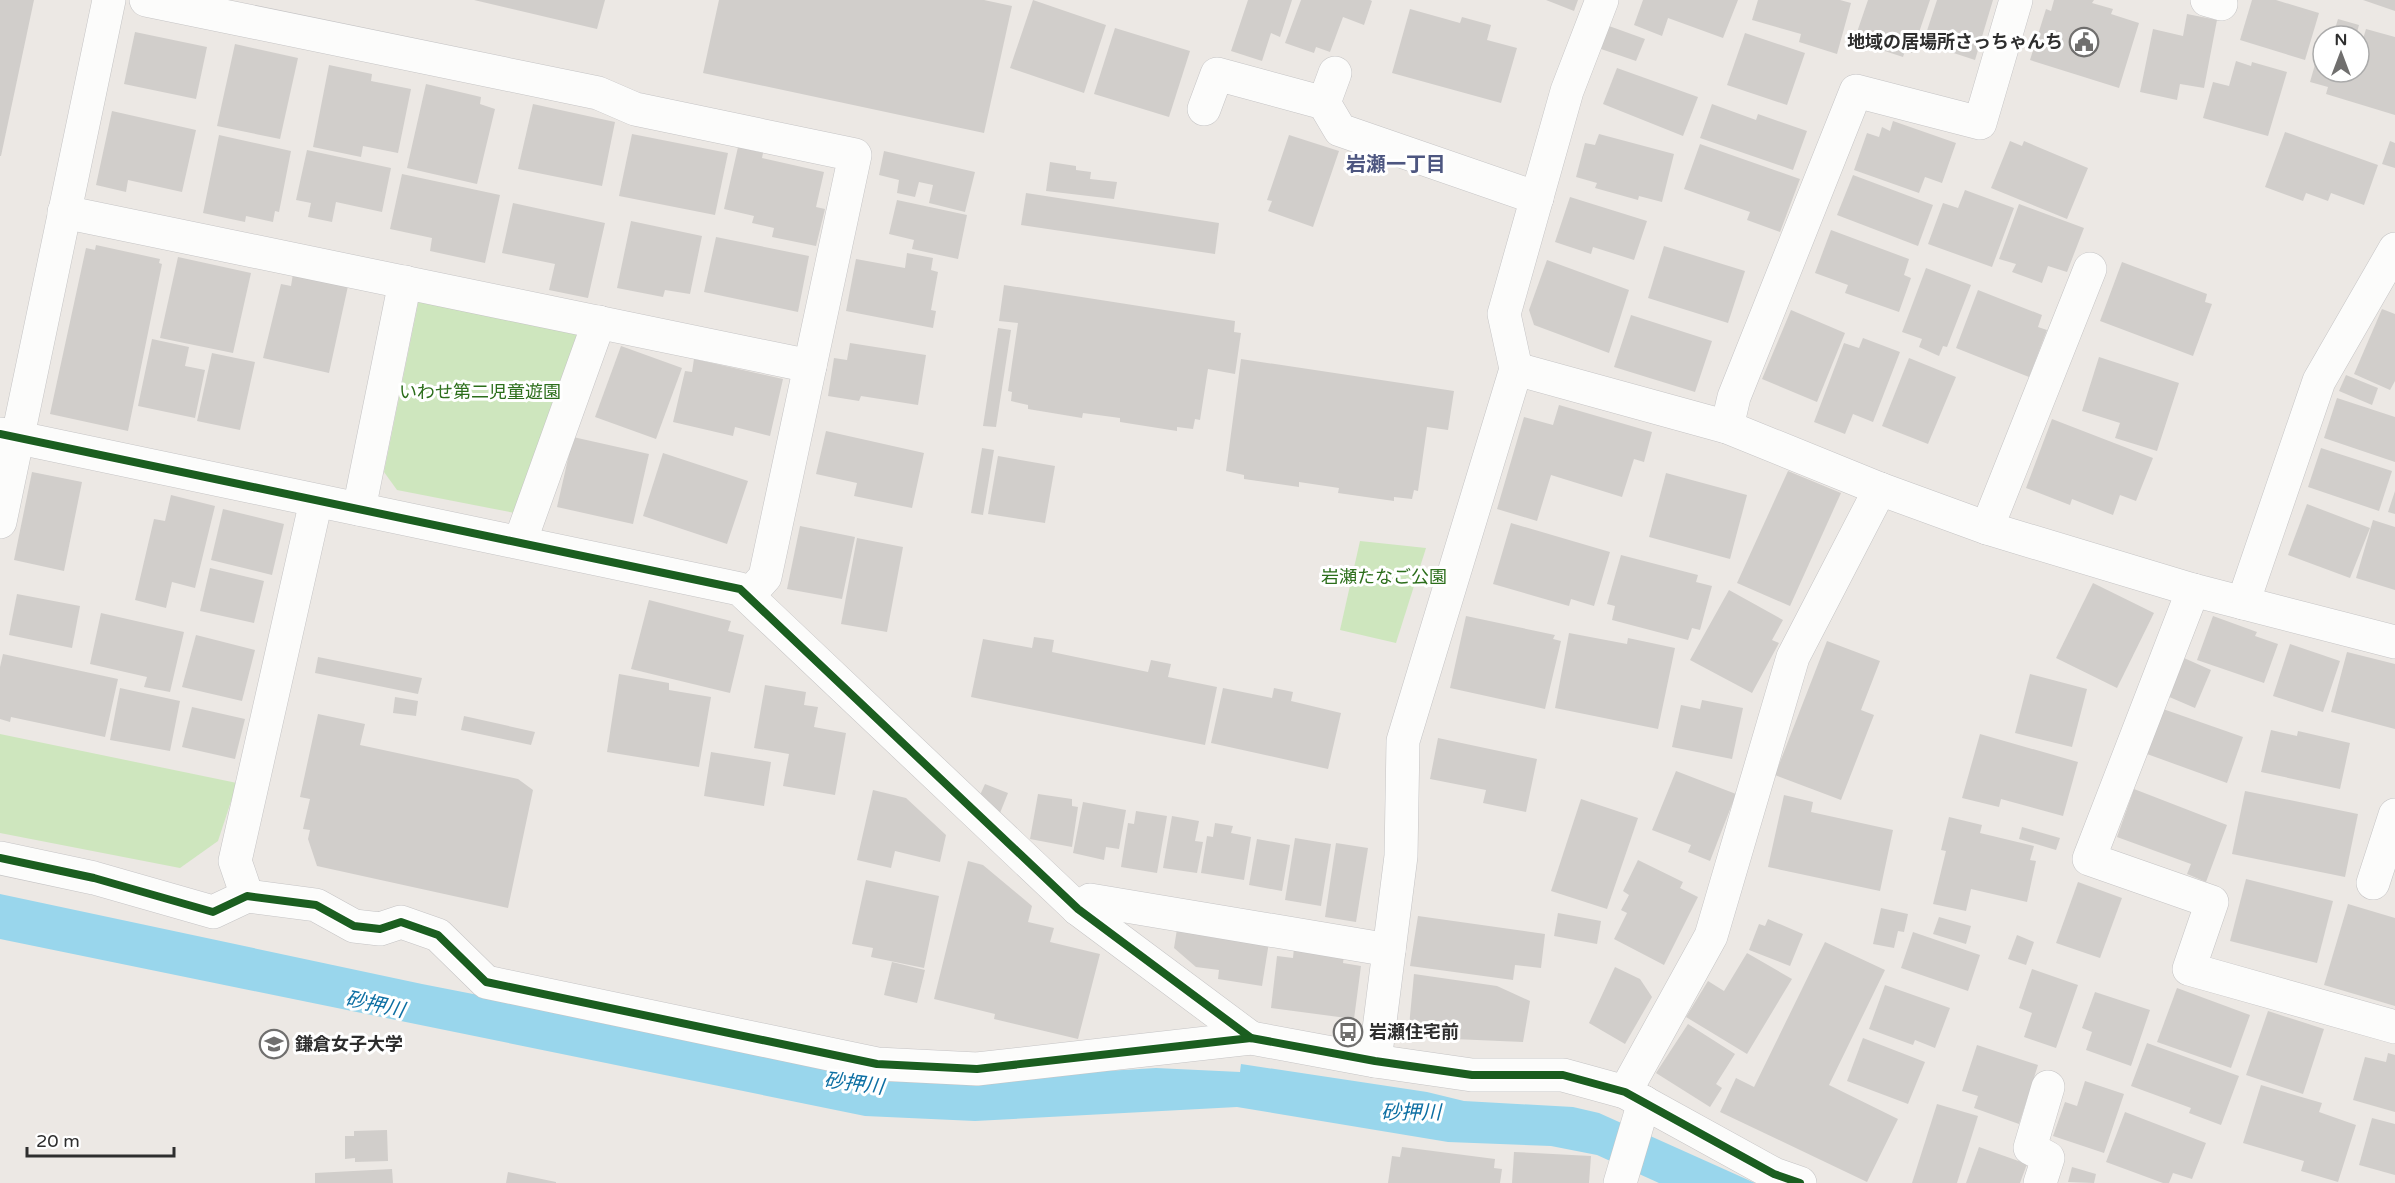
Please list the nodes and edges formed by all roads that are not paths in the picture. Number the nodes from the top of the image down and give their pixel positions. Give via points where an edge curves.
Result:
1 (109, 0) edge
2 (146, 0) edge
3 (1602, 0) edge
4 (2016, 0) edge
5 (1335, 73) dead end
6 (1324, 103) junction
7 (1204, 109) dead end
8 (1537, 198) junction
9 (64, 212) junction
10 (2395, 249) edge
11 (2090, 269) dead end
12 (405, 282) junction
13 (599, 322) junction
14 (810, 366) junction
15 (1516, 369) junction
16 (1727, 427) junction
17 (8, 435) edge
18 (1880, 489) junction
19 (316, 501) junction
20 (359, 509) junction
21 (0, 522) edge
22 (1987, 528) junction
23 (520, 542) junction
24 (2193, 590) junction
25 (748, 596) junction
26 (2243, 603) junction
27 (2395, 642) edge
28 (2395, 815) edge
29 (0, 858) edge
30 (2373, 883) dead end
31 (247, 896) junction
32 (1078, 909) junction
33 (1389, 950) junction
34 (2395, 1027) edge
35 (1251, 1038) junction
36 (1375, 1061) junction
37 (2048, 1087) dead end
38 (1637, 1103) junction
39 (1621, 1181) edge
40 (1800, 1183) edge
41 (2040, 1183) edge

1 - 9 street
2 - 14 street via 598,93 635,109 855,155
3 - 8 street via 1567,91
4 - 16 street via 1980,123 1856,91 1734,397
5 - 6 street
6 - 7 street via 1217,74
6 - 8 street via 1340,130
8 - 15 street via 1504,314
9 - 12 street
9 - 17 street
10 - 26 street via 2319,381
11 - 22 street
12 - 13 street
12 - 20 street
13 - 14 street
13 - 23 street
14 - 25 street via 765,577
15 - 16 street
15 - 33 street via 1403,741 1401,856
16 - 18 street
17 - 19 street
17 - 21 street
18 - 22 street
18 - 38 street via 1793,657 1711,936
19 - 20 street
19 - 31 street via 235,861
20 - 23 street
22 - 24 street
23 - 25 street via 740,589
24 - 26 street
24 - 34 street via 2089,859 2212,902 2189,969
25 - 32 street
26 - 27 street
28 - 30 street
29 - 31 street via 94,878 213,912
31 - 35 street via 316,905 354,926 380,929 401,922 438,935 486,982 877,1064 977,1069
32 - 33 street via 1090,900
32 - 35 street
33 - 36 street
35 - 36 street
36 - 38 street via 1473,1075 1563,1075
37 - 41 street via 2030,1148 2048,1158
38 - 39 street
38 - 40 street via 1774,1174

